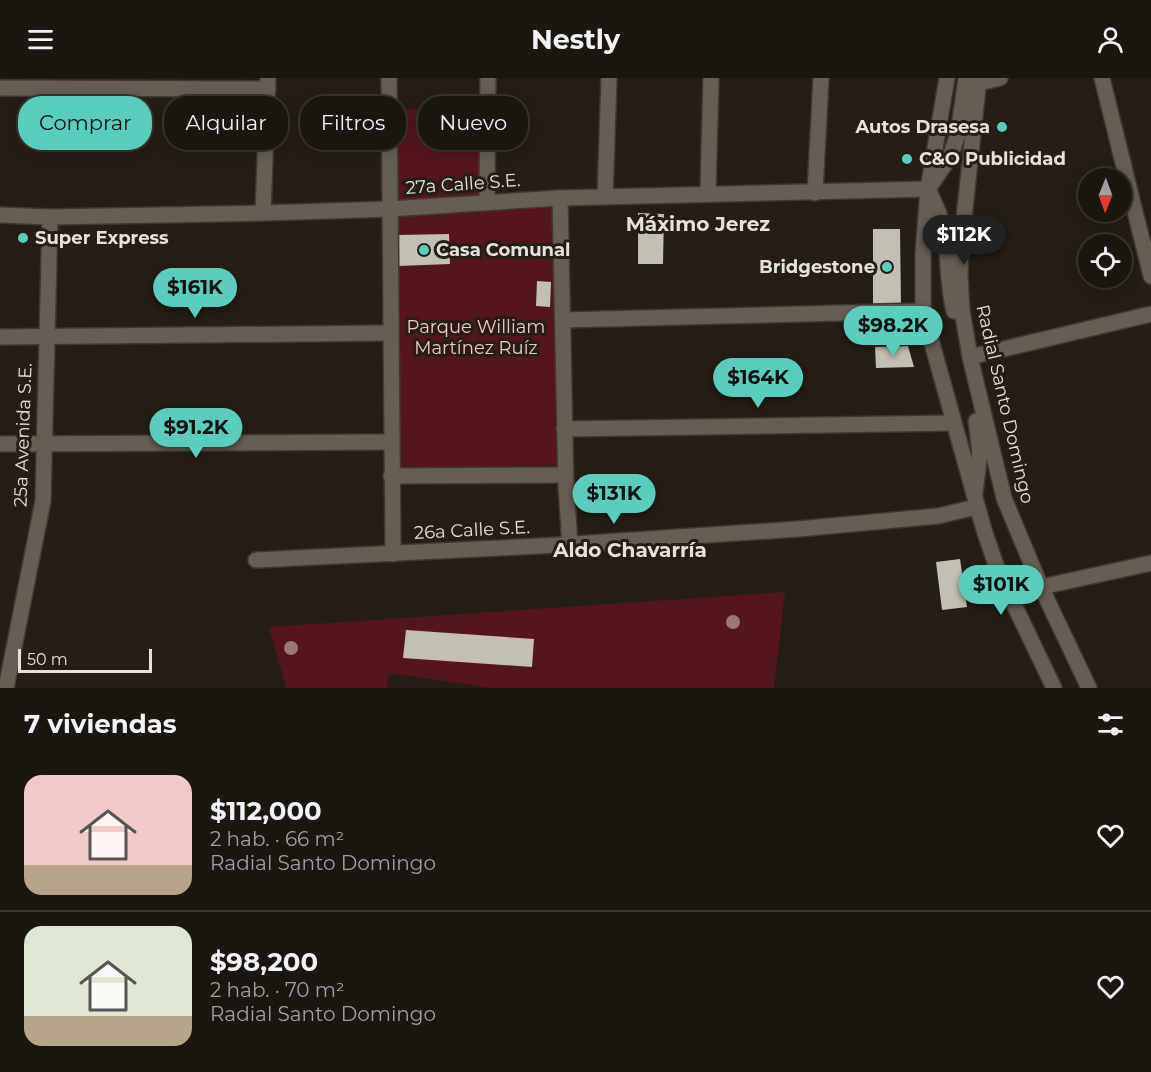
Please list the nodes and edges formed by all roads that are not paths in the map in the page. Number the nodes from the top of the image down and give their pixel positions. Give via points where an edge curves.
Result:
1 (389, 78) edge
2 (488, 78) edge
3 (609, 78) edge
4 (711, 78) edge
5 (820, 78) edge
6 (947, 78) edge
7 (1000, 78) edge
8 (1102, 78) edge
9 (975, 80) edge
10 (268, 84) edge
11 (0, 88) edge
12 (928, 189) junction
13 (708, 193) junction
14 (815, 193) junction
15 (605, 197) junction
16 (560, 198) junction
17 (487, 202) junction
18 (390, 209) junction
19 (263, 213) junction
20 (0, 215) edge
21 (50, 217) junction
22 (1151, 276) edge
23 (923, 311) junction
24 (1151, 314) edge
25 (563, 320) junction
26 (390, 333) junction
27 (0, 337) edge
28 (46, 337) junction
29 (970, 357) junction
30 (953, 423) junction
31 (564, 429) junction
32 (391, 442) junction
33 (46, 443) junction
34 (0, 444) edge
35 (566, 475) junction
36 (392, 476) junction
37 (975, 503) junction
38 (570, 544) junction
39 (393, 554) junction
40 (256, 561) dead end
41 (1151, 563) edge
42 (1041, 587) junction
43 (6, 688) edge
44 (1054, 688) edge
45 (1089, 688) edge

1 - 18 street
2 - 17 street
3 - 15 street
4 - 13 street
5 - 14 street
6 - 12 street
7 - 9 street
8 - 22 street
9 - 12 street via 950,157
9 - 29 street, Radial Santo Domingo via 960,256 962,310
10 - 11 street
10 - 19 street
12 - 14 street, 27a Calle S.E.
12 - 23 street
12 - 29 street via 944,230 951,296
13 - 14 street, 27a Calle S.E.
13 - 15 street, 27a Calle S.E.
15 - 16 street, 27a Calle S.E.
16 - 17 street, 27a Calle S.E.
16 - 25 street
17 - 18 street, 27a Calle S.E.
18 - 19 street, 27a Calle S.E.
18 - 26 street
19 - 21 street, 27a Calle S.E.
20 - 21 street, 27a Calle S.E.
21 - 28 street, 25a Avenida S.E.
23 - 25 street
23 - 30 street
24 - 29 street
25 - 31 street
26 - 28 street
26 - 32 street
27 - 28 street
28 - 33 street, 25a Avenida S.E.
29 - 37 street via 971,397 980,452
29 - 42 street, Radial Santo Domingo via 1004,498
30 - 31 street
30 - 37 street
31 - 35 street
32 - 33 street
32 - 36 street
33 - 34 street
33 - 43 street, 25a Avenida S.E. via 43,501
35 - 36 street
35 - 38 street
36 - 39 street
37 - 38 street, 26a Calle S.E. via 938,516
37 - 44 street via 998,571
38 - 39 street, 26a Calle S.E.
39 - 40 street, 26a Calle S.E.
41 - 42 street
42 - 45 street, Radial Santo Domingo

